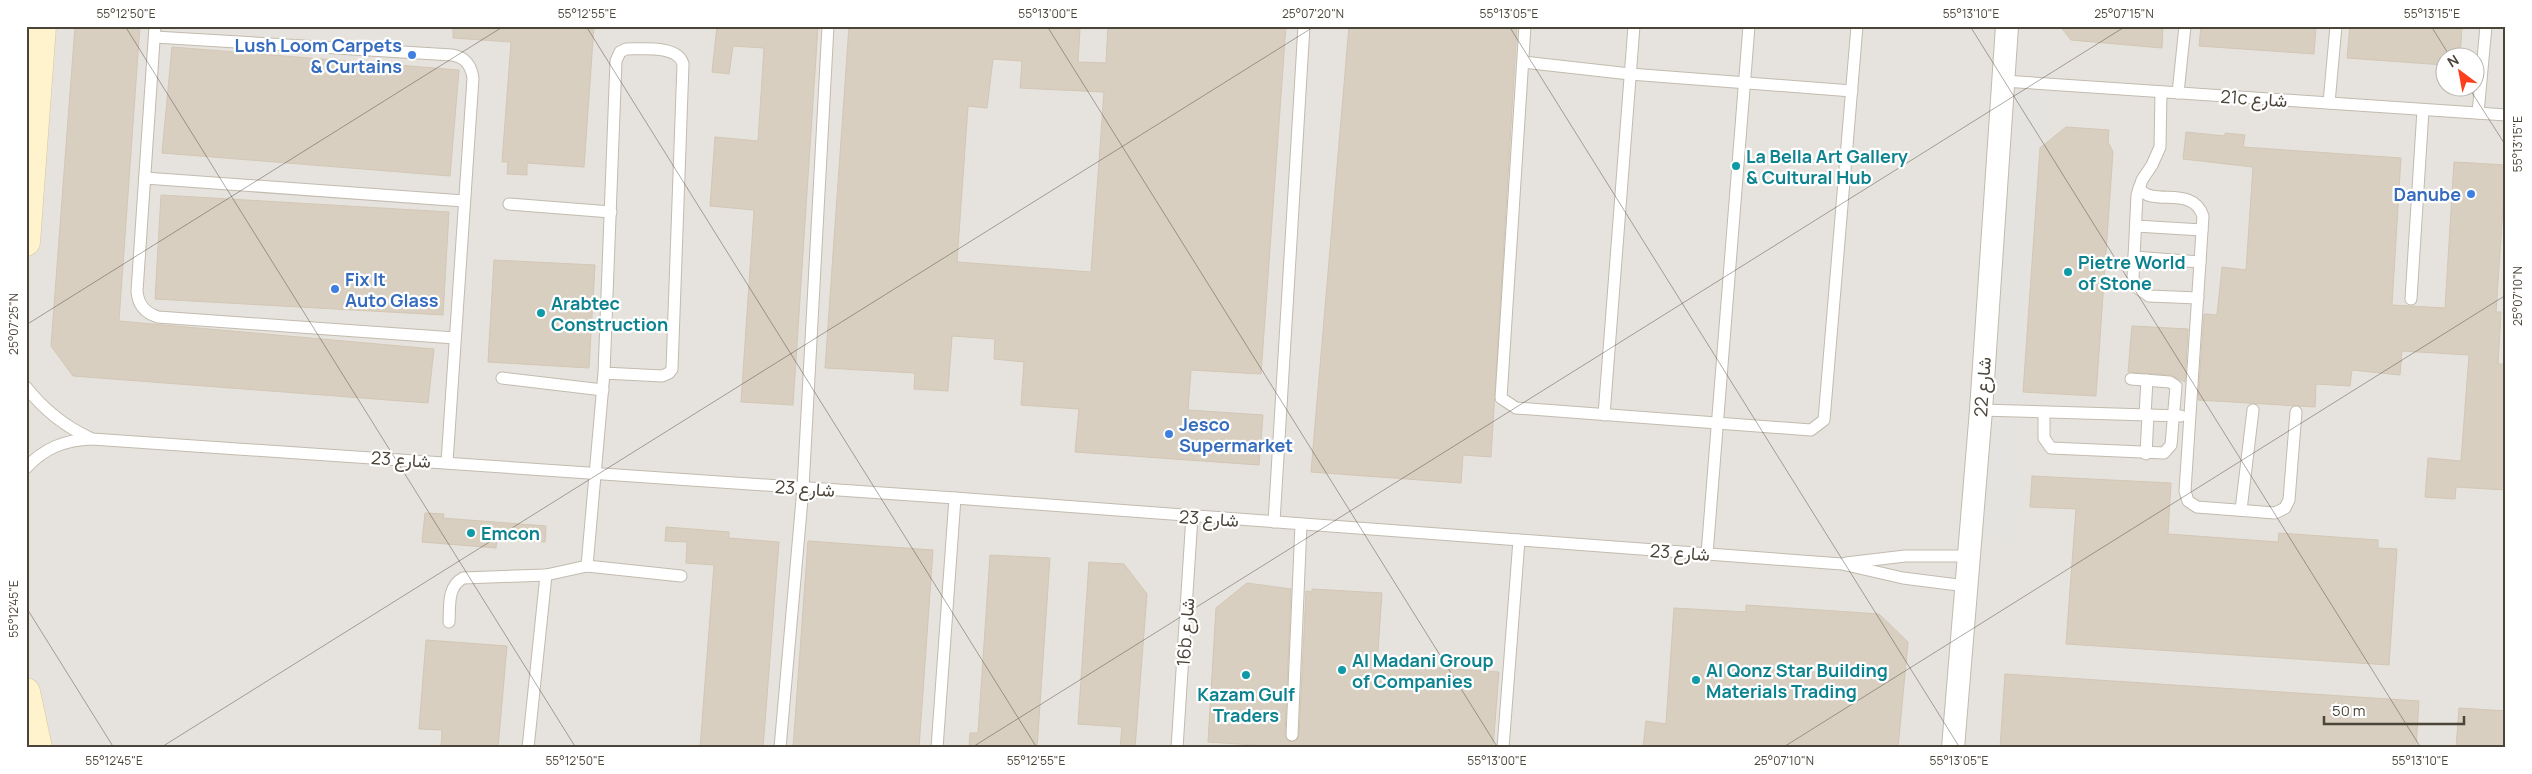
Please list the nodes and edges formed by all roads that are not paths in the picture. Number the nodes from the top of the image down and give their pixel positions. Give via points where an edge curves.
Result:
1 (42, 26) edge
2 (828, 26) edge
3 (1304, 26) edge
4 (1525, 26) edge
5 (1634, 26) edge
6 (1749, 26) edge
7 (1857, 26) edge
8 (2006, 26) edge
9 (2185, 26) edge
10 (2336, 26) edge
11 (2486, 26) edge
12 (155, 31) edge
13 (1523, 62) junction
14 (1630, 74) junction
15 (1745, 81) junction
16 (2003, 81) junction
17 (1852, 91) junction
18 (2161, 92) junction
19 (2178, 93) junction
20 (2329, 103) junction
21 (2423, 110) junction
22 (2478, 113) junction
23 (2506, 115) edge
24 (145, 178) junction
25 (2139, 188) junction
26 (464, 201) junction
27 (509, 204) dead end
28 (611, 212) junction
29 (2136, 226) junction
30 (2202, 230) junction
31 (26, 242) edge
32 (2134, 257) junction
33 (2200, 262) junction
34 (2198, 298) junction
35 (2411, 299) dead end
36 (456, 338) junction
37 (604, 373) junction
38 (502, 378) dead end
39 (2132, 379) dead end
40 (2146, 380) junction
41 (26, 387) edge
42 (603, 390) junction
43 (1981, 410) junction
44 (2253, 410) dead end
45 (2044, 412) junction
46 (2296, 412) dead end
47 (1604, 415) junction
48 (2147, 415) junction
49 (2174, 416) junction
50 (2190, 416) junction
51 (1718, 423) junction
52 (92, 439) junction
53 (2146, 454) junction
54 (447, 462) junction
55 (26, 468) edge
56 (594, 473) junction
57 (803, 488) junction
58 (955, 498) junction
59 (2241, 510) junction
60 (1192, 516) junction
61 (1274, 522) junction
62 (1301, 524) junction
63 (1519, 540) junction
64 (1707, 554) junction
65 (1969, 556) junction
66 (1842, 564) junction
67 (587, 566) junction
68 (546, 575) junction
69 (681, 576) dead end
70 (1966, 586) junction
71 (449, 622) dead end
72 (26, 692) edge
73 (1292, 735) dead end
74 (38, 748) edge
75 (528, 748) edge
76 (780, 748) edge
77 (937, 748) edge
78 (1177, 748) edge
79 (1503, 748) edge
80 (1953, 748) edge

1 - 31 main road
2 - 57 lane
3 - 61 lane
4 - 13 lane
5 - 14 lane
6 - 15 lane
7 - 17 lane
8 - 16 street, شارع 22
9 - 19 lane
10 - 20 lane
11 - 22 lane
12 - 24 lane
12 - 26 lane via 452,54 463,58 470,66 472,78
13 - 14 lane
13 - 47 lane via 1501,398 1516,408
14 - 15 lane
14 - 47 lane
15 - 17 lane
15 - 51 lane
16 - 18 lane, 21c شارع
16 - 43 street, شارع 22
17 - 51 lane via 1824,420 1811,430
18 - 19 lane, 21c شارع
18 - 25 lane via 2160,146
19 - 20 lane, 21c شارع
20 - 21 lane, 21c شارع
21 - 22 lane, 21c شارع
21 - 35 lane
22 - 23 lane, 21c شارع
24 - 26 lane
24 - 36 lane via 137,291 140,304 150,314
25 - 29 lane
25 - 30 lane via 2147,195 2191,202 2202,213
26 - 36 lane
27 - 28 lane
28 - 37 lane
28 - 37 lane via 617,56 626,49 672,51 680,56 683,64 672,369 662,376
29 - 30 lane
29 - 32 lane
30 - 33 lane
32 - 33 lane
32 - 34 lane via 2133,278 2139,291 2149,296
33 - 34 lane
34 - 50 lane
36 - 54 lane
37 - 42 lane
38 - 42 lane
39 - 40 lane
40 - 48 lane
40 - 49 lane via 2174,384
41 - 52 lane, شارع 23 via 48,412
42 - 56 lane
43 - 45 lane
43 - 65 street, شارع 22
44 - 59 lane
45 - 48 lane
45 - 53 lane via 2044,438 2051,448
46 - 59 lane via 2288,504 2275,513
47 - 51 lane
48 - 49 lane
48 - 53 lane
49 - 50 lane
49 - 53 lane via 2170,448 2164,454
50 - 59 lane via 2185,491 2188,501 2197,507
51 - 64 lane
52 - 54 lane, شارع 23
52 - 55 lane, شارع 23 via 67,441 55,446
54 - 56 lane, شارع 23
56 - 57 lane, شارع 23
56 - 67 lane
57 - 58 lane, شارع 23
57 - 76 lane
58 - 60 lane, شارع 23
58 - 77 lane
60 - 61 lane, شارع 23
60 - 78 lane, 16b شارع
61 - 62 lane, شارع 23
62 - 63 lane, شارع 23
62 - 73 lane
63 - 64 lane, شارع 23
63 - 79 lane
64 - 66 lane, شارع 23
65 - 66 lane, شارع 23 via 1905,556
65 - 70 street, شارع 22
66 - 70 lane, شارع 23 via 1904,578
67 - 68 lane
67 - 69 lane
68 - 71 lane via 463,578 451,592
68 - 75 lane
70 - 80 street, شارع 22
72 - 74 main road

